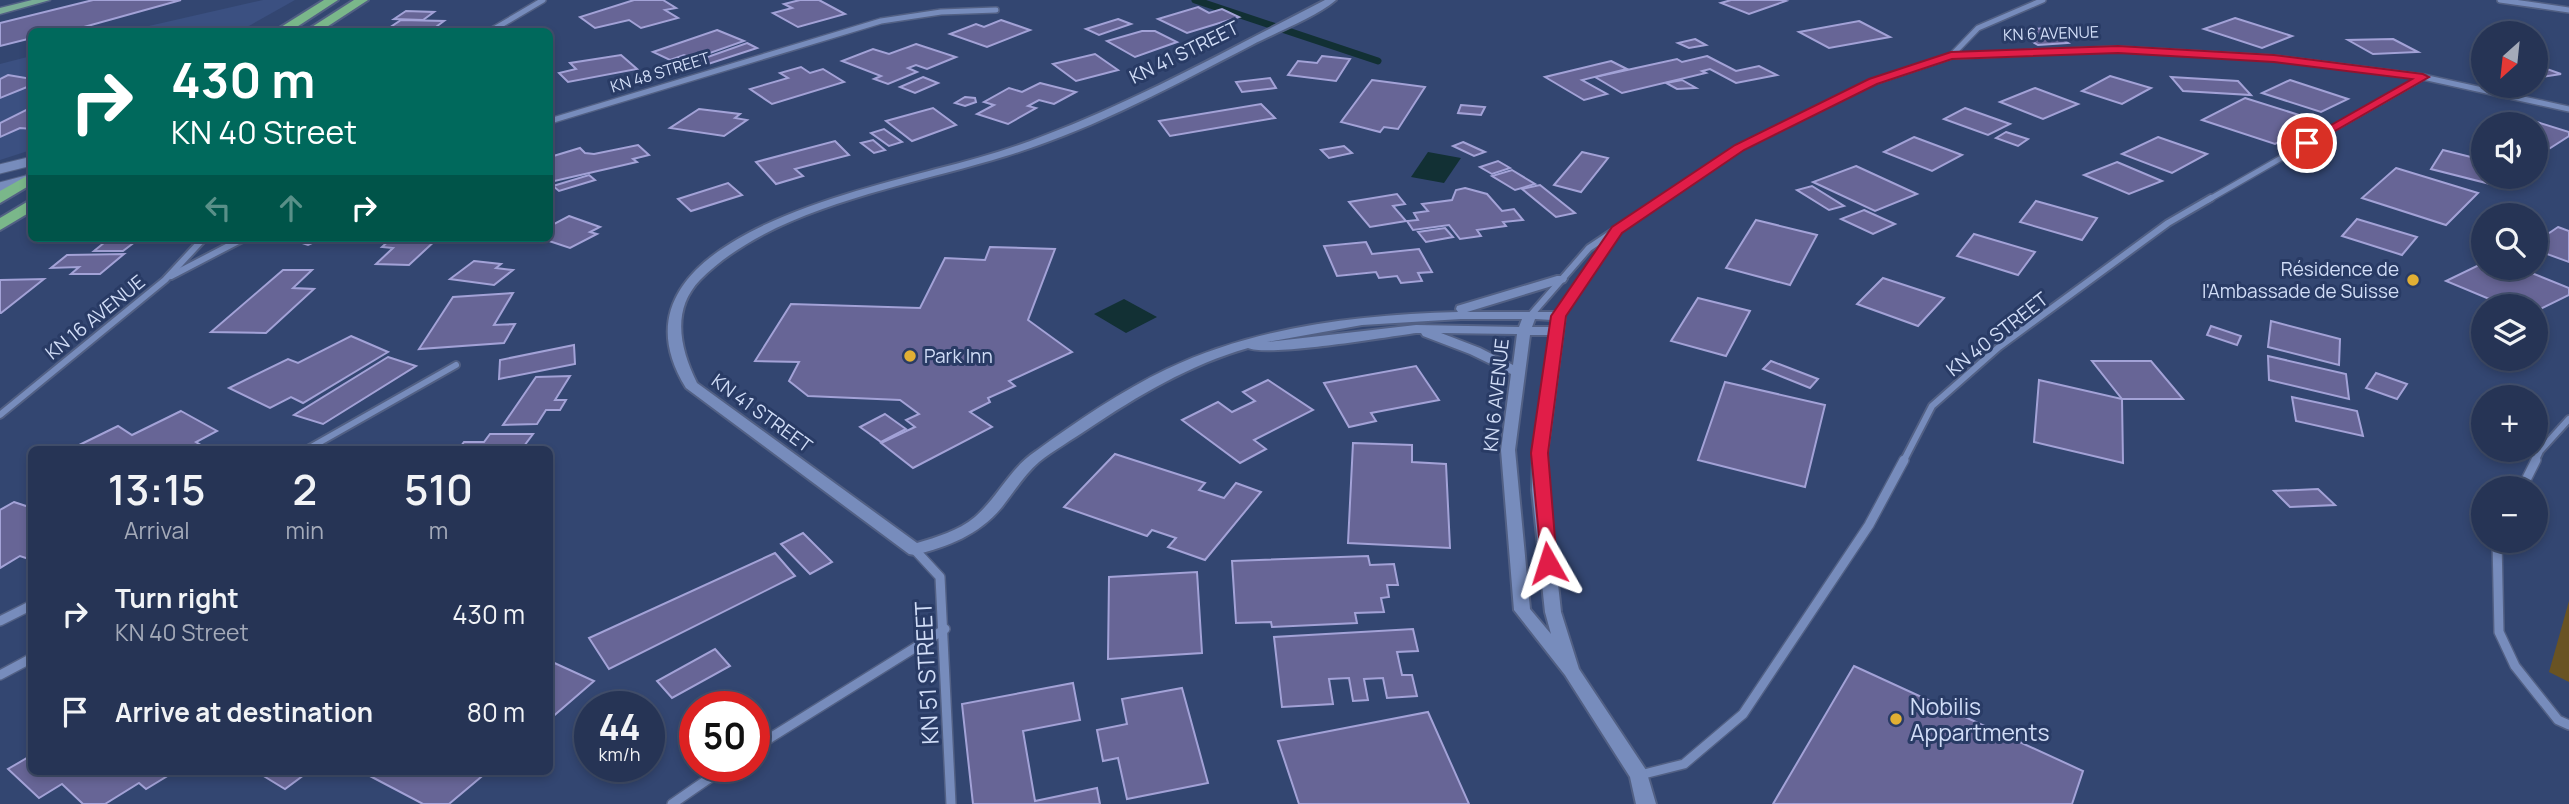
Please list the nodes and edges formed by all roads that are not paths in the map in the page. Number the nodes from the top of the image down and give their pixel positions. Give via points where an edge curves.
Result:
1 (9, 0) edge
2 (45, 0) edge
3 (332, 0) edge
4 (362, 0) edge
5 (543, 0) edge
6 (1332, 0) edge
7 (2043, 0) edge
8 (2500, 0) edge
9 (0, 2) edge
10 (996, 10) dead end
11 (2569, 10) edge
12 (0, 11) edge
13 (286, 28) edge
14 (316, 28) edge
15 (496, 28) edge
16 (1951, 55) junction
17 (2423, 77) junction
18 (2569, 109) edge
19 (553, 120) edge
20 (28, 162) edge
21 (0, 169) edge
22 (28, 179) edge
23 (28, 180) edge
24 (0, 187) edge
25 (0, 198) edge
26 (28, 207) edge
27 (0, 225) edge
28 (1617, 230) junction
29 (200, 242) edge
30 (236, 242) edge
31 (1561, 279) junction
32 (165, 280) junction
33 (1420, 323) junction
34 (1527, 323) junction
35 (1557, 323) junction
36 (456, 365) dead end
37 (1519, 373) junction
38 (0, 415) edge
39 (2569, 419) edge
40 (313, 446) edge
41 (2528, 476) edge
42 (915, 550) junction
43 (2497, 553) edge
44 (28, 607) edge
45 (0, 621) edge
46 (945, 629) junction
47 (28, 660) edge
48 (1571, 670) junction
49 (0, 675) edge
50 (2569, 725) edge
51 (770, 738) edge
52 (1639, 775) junction
53 (704, 782) edge
54 (672, 804) edge
55 (951, 804) edge
56 (1646, 804) edge

1 - 9 main road
2 - 12 main road
3 - 13 highway
4 - 14 highway
5 - 15 street
6 - 42 main road, KN 41 STREET via 1046,139 774,225 728,249 694,278 679,303 673,327 675,355 691,385
7 - 16 street via 1978,28
8 - 11 street
10 - 19 street, KN 48 STREET via 881,21
16 - 17 street, KN 6 AVENUE via 2118,49 2274,58
16 - 28 street, KN 6 AVENUE via 1873,82 1740,148
17 - 18 street, KN 6 AVENUE
17 - 52 street, KN 40 STREET via 2168,223 1998,348 1932,406 1869,525 1743,714 1684,764
20 - 21 street
22 - 24 street
23 - 25 highway
26 - 27 highway
28 - 31 street, KN 6 AVENUE via 1589,248
28 - 35 street, KN 6 AVENUE
29 - 32 street, KN 16 AVENUE
30 - 32 street
31 - 33 main road
31 - 34 street, KN 6 AVENUE
32 - 38 street, KN 16 AVENUE
33 - 34 main road
33 - 37 main road
33 - 42 main road via 1280,346 1242,345 1170,373 1035,457 970,529
34 - 35 main road
34 - 37 main road, KN 6 AVENUE
35 - 48 main road, KN 6 AVENUE via 1540,453 1540,490 1553,612
36 - 40 street
37 - 48 main road, KN 6 AVENUE via 1508,450 1522,610
39 - 41 street via 2540,451
42 - 46 street, KN 51 STREET via 940,577
43 - 50 street via 2499,632 2515,666 2558,720
44 - 45 street
46 - 51 street
46 - 55 street, KN 51 STREET
47 - 49 street
48 - 52 main road, KN 6 AVENUE
52 - 56 main road, KN 6 AVENUE
53 - 54 street

